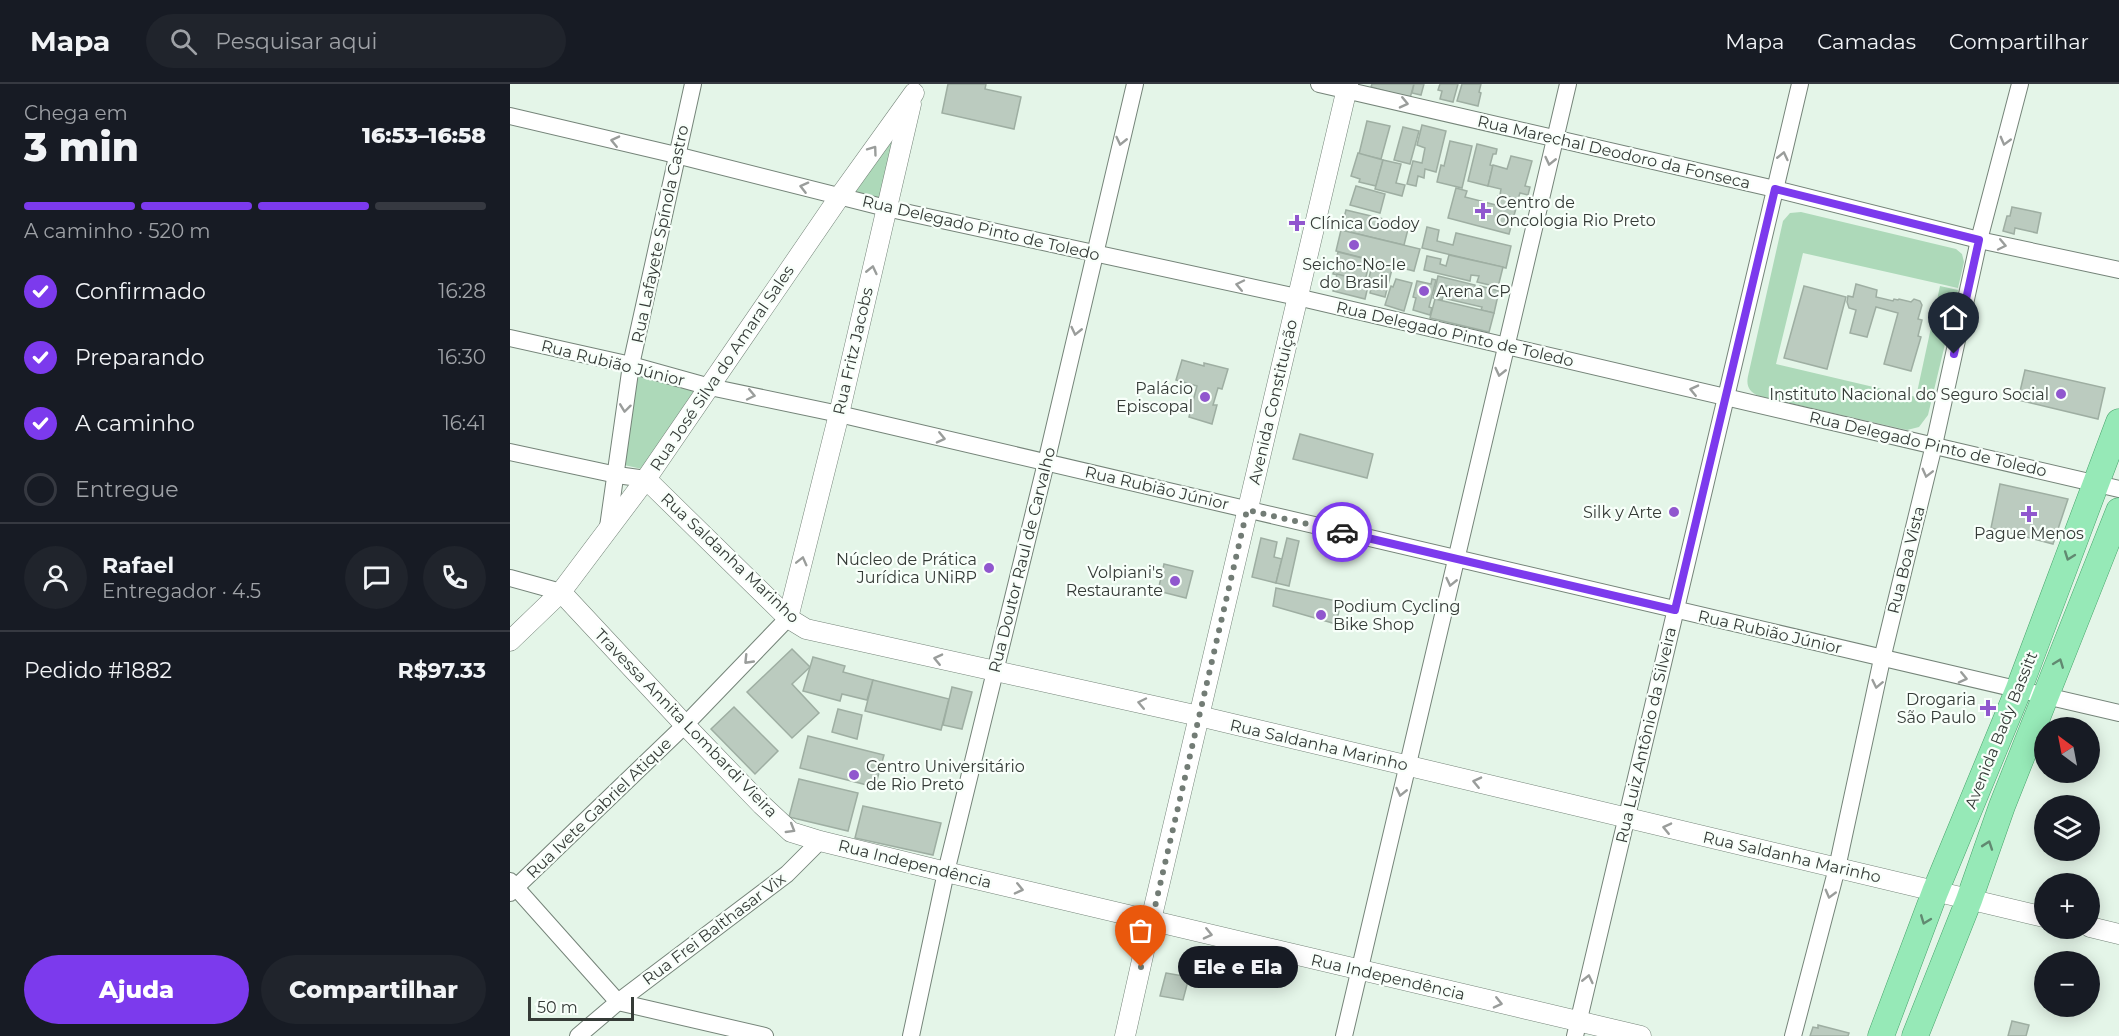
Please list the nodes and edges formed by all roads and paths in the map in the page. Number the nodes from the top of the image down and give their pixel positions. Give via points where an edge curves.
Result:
1 (693, 84) edge
2 (1134, 84) edge
3 (1319, 84) edge
4 (1568, 84) edge
5 (1800, 84) edge
6 (2020, 84) edge
7 (917, 87) edge
8 (1347, 87) edge
9 (510, 116) edge
10 (1556, 138) junction
11 (676, 155) junction
12 (1775, 189) junction
13 (840, 196) junction
14 (886, 208) junction
15 (1979, 240) junction
16 (1094, 254) junction
17 (2119, 270) edge
18 (1297, 297) junction
19 (510, 338) edge
20 (1506, 346) junction
21 (631, 365) junction
22 (710, 387) junction
23 (1726, 397) junction
24 (839, 414) junction
25 (2119, 422) edge
26 (1934, 445) junction
27 (510, 452) edge
28 (1046, 463) junction
29 (617, 475) junction
30 (646, 479) junction
31 (2107, 486) edge
32 (1247, 510) junction
33 (2119, 511) edge
34 (608, 527) junction
35 (1456, 559) junction
36 (510, 578) edge
37 (561, 592) junction
38 (1675, 610) junction
39 (788, 618) junction
40 (510, 641) edge
41 (1882, 659) junction
42 (996, 671) junction
43 (2018, 691) junction
44 (2046, 696) junction
45 (2119, 713) edge
46 (1199, 716) junction
47 (685, 725) junction
48 (1408, 766) junction
49 (1626, 818) junction
50 (820, 841) junction
51 (1837, 868) junction
52 (946, 872) junction
53 (512, 887) edge
54 (1935, 892) junction
55 (1969, 900) junction
56 (2034, 915) edge
57 (1151, 920) junction
58 (2100, 929) edge
59 (2119, 934) edge
60 (1359, 970) junction
61 (618, 1002) junction
62 (1576, 1029) edge
63 (578, 1036) edge
64 (765, 1036) edge
65 (911, 1036) edge
66 (1125, 1036) edge
67 (1344, 1036) edge
68 (1641, 1036) edge
69 (1793, 1036) edge
70 (1881, 1036) edge
71 (1915, 1036) edge

1 - 11 street, Rua Lafayete Spínola Castro
2 -> 16 street, Rua Doutor Raul de Carvalho
3 - 8 street, Rua Marechal Deodoro da Fonseca
4 - 10 street
12 -> 5 street, Rua Luiz Antônio da Silveira
6 -> 15 street, Rua Boa Vista
13 -> 7 street, Rua José Silva do Amaral Sales
7 - 14 street, Rua Fritz Jacobs
8 -> 10 street, Rua Marechal Deodoro da Fonseca
8 - 18 street, Avenida Constituição
11 -> 9 street, Rua Delegado Pinto de Toledo
10 - 12 street, Rua Marechal Deodoro da Fonseca
10 -> 20 street
13 -> 11 street, Rua Delegado Pinto de Toledo
11 - 21 street, Rua Lafayete Spínola Castro
12 - 15 street, Rua Marechal Deodoro da Fonseca
12 - 23 street, Rua Luiz Antônio da Silveira
13 - 14 street, Rua Delegado Pinto de Toledo
13 - 22 street, Rua José Silva do Amaral Sales
14 - 16 street, Rua Delegado Pinto de Toledo
24 -> 14 street, Rua Fritz Jacobs
15 -> 17 street, Rua Marechal Deodoro da Fonseca
15 - 26 street, Rua Boa Vista
18 -> 16 street, Rua Delegado Pinto de Toledo
16 -> 28 street, Rua Doutor Raul de Carvalho
18 - 20 street, Rua Delegado Pinto de Toledo
18 - 32 street, Avenida Constituição
19 - 21 street, Rua Rubião Júnior
23 -> 20 street, Rua Delegado Pinto de Toledo
20 -> 35 street
21 - 22 street, Rua Rubião Júnior
21 -> 29 street, Rua Lafayete Spínola Castro
22 -> 24 street, Rua Rubião Júnior
22 - 30 street, Rua José Silva do Amaral Sales
23 - 26 street, Rua Delegado Pinto de Toledo
23 - 38 street, Rua Luiz Antônio da Silveira
24 -> 28 street, Rua Rubião Júnior
39 -> 24 street, Rua Fritz Jacobs
25 - 31 main road, Avenida Bady Bassitt
26 - 31 street, Rua Delegado Pinto de Toledo
26 -> 41 street, Rua Boa Vista
27 - 29 street
28 - 32 street, Rua Rubião Júnior
28 - 42 street, Rua Doutor Raul de Carvalho
29 - 30 street
29 - 34 street, Rua Lafayete Spínola Castro
30 - 34 street, Rua José Silva do Amaral Sales
30 - 39 street, Rua Saldanha Marinho
31 -> 43 main road, Avenida Bady Bassitt
32 - 35 street, Rua Rubião Júnior
32 - 46 street, Avenida Constituição
44 -> 33 main road, Avenida Bady Bassitt
34 - 37 street, Rua José Silva do Amaral Sales
35 - 38 street, Rua Rubião Júnior
35 -> 48 street
36 - 37 street
37 - 40 street, Rua José Silva do Amaral Sales
37 - 47 street, Travessa Annita Lombardi Vieira
38 - 41 street, Rua Rubião Júnior
38 - 49 street, Rua Luiz Antônio da Silveira
42 -> 39 street, Rua Saldanha Marinho via 806,628
39 -> 47 street, Rua Ivete Gabriel Atique
41 -> 43 street, Rua Rubião Júnior
41 -> 51 street, Rua Boa Vista
46 -> 42 street, Rua Saldanha Marinho
42 - 52 street, Rua Doutor Raul de Carvalho
43 - 44 street, Rua Rubião Júnior
43 - 54 main road, Avenida Bady Bassitt
44 - 45 street, Rua Rubião Júnior
55 -> 44 main road, Avenida Bady Bassitt
46 - 48 street, Rua Saldanha Marinho
46 - 57 street, Avenida Constituição
47 -> 50 street, Travessa Annita Lombardi Vieira via 791,832
47 - 53 street, Rua Ivete Gabriel Atique
49 -> 48 street, Rua Saldanha Marinho
48 -> 60 street
51 -> 49 street, Rua Saldanha Marinho
62 -> 49 street, Rua Luiz Antônio da Silveira
50 - 52 street, Rua Independência
50 - 61 street, Rua Frei Balthasar Vix via 787,874
51 - 54 street, Rua Saldanha Marinho
51 -> 69 street, Rua Boa Vista
52 -> 57 street, Rua Independência
52 - 65 street, Rua Doutor Raul de Carvalho
53 - 61 street
54 - 55 street, Rua Saldanha Marinho
54 -> 70 main road, Avenida Bady Bassitt
55 - 56 street, Rua Saldanha Marinho
55 - 71 main road, Avenida Bady Bassitt
57 -> 60 street, Rua Independência
57 - 66 street, Avenida Constituição
58 - 59 street
60 -> 62 street, Rua Independência
60 - 67 street
61 - 63 street, Rua Frei Balthasar Vix
61 - 64 street
62 - 68 street, Rua Independência

